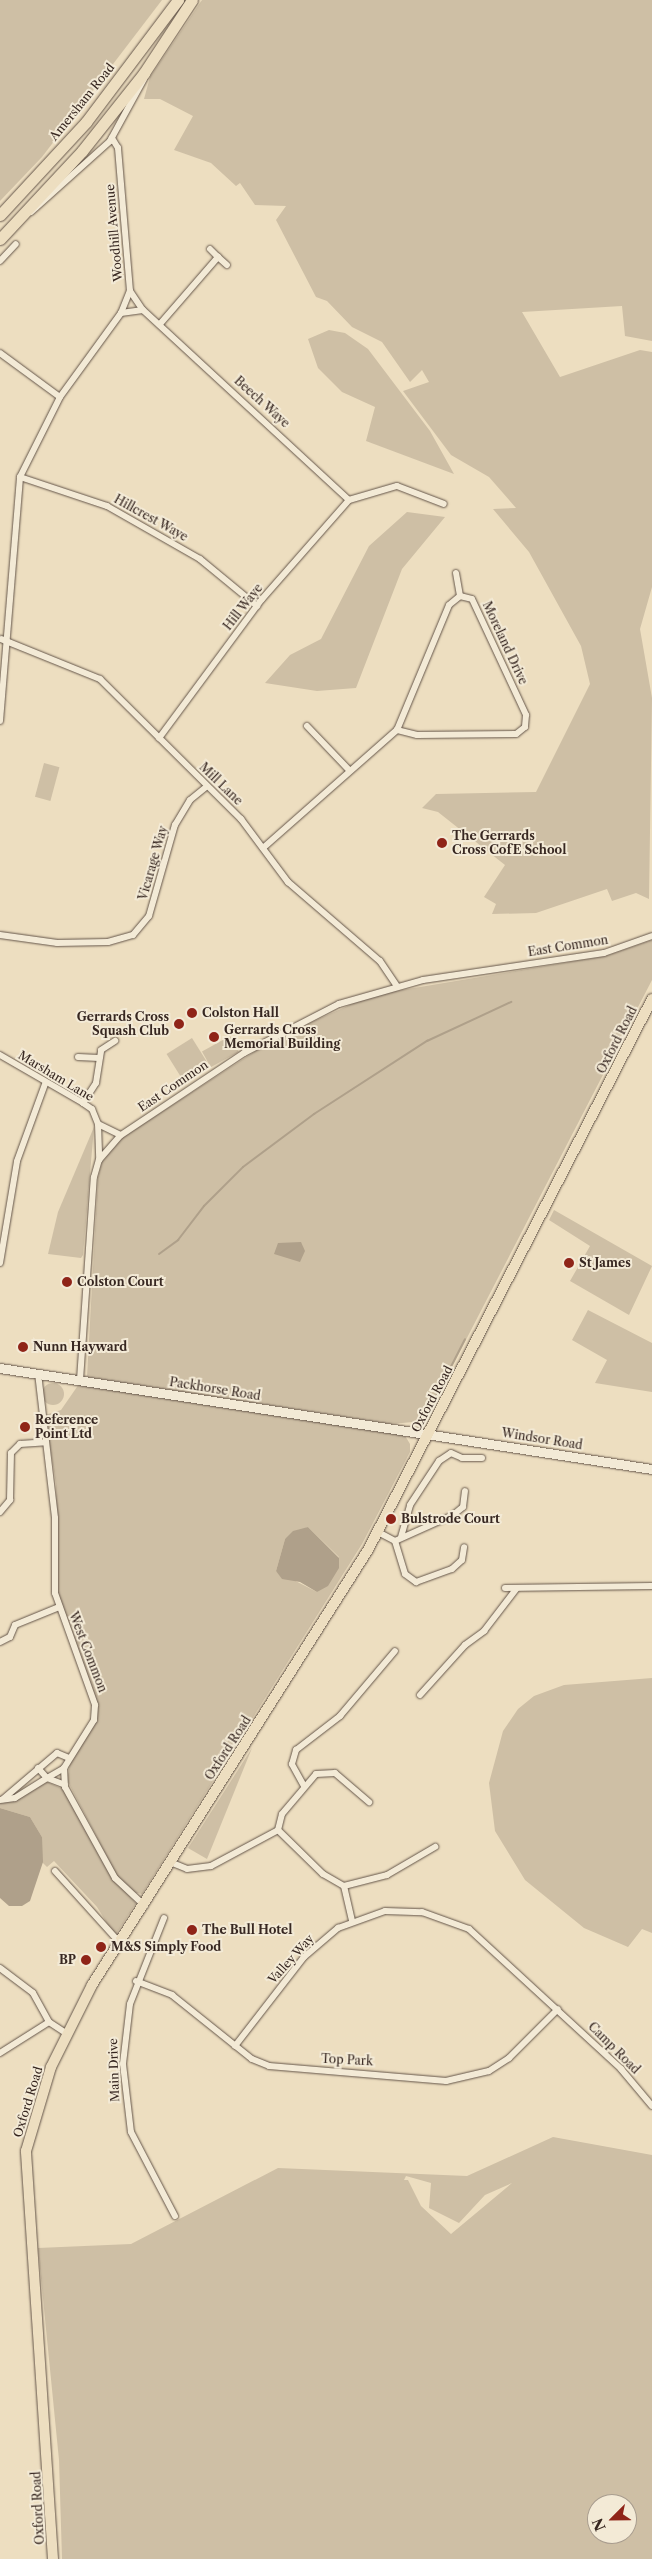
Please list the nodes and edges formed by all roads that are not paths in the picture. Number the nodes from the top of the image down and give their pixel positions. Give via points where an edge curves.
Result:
1 (178, 0) edge
2 (192, 0) edge
3 (144, 73) junction
4 (112, 138) junction
5 (0, 215) edge
6 (16, 221) junction
7 (0, 239) edge
8 (16, 244) dead end
9 (210, 250) dead end
10 (218, 257) junction
11 (0, 262) edge
12 (227, 265) dead end
13 (130, 291) junction
14 (143, 310) junction
15 (121, 313) junction
16 (160, 324) junction
17 (0, 353) edge
18 (60, 397) junction
19 (20, 477) junction
20 (349, 498) junction
21 (444, 504) dead end
22 (456, 573) dead end
23 (460, 596) junction
24 (257, 606) junction
25 (2, 640) edge
26 (0, 721) edge
27 (307, 726) dead end
28 (398, 730) junction
29 (159, 738) junction
30 (349, 770) junction
31 (206, 787) junction
32 (263, 848) junction
33 (0, 935) edge
34 (652, 936) edge
35 (396, 986) junction
36 (652, 1000) edge
37 (115, 1041) dead end
38 (0, 1055) edge
39 (78, 1057) dead end
40 (99, 1058) junction
41 (45, 1084) junction
42 (83, 1103) junction
43 (98, 1124) junction
44 (121, 1135) junction
45 (99, 1160) junction
46 (0, 1263) edge
47 (0, 1368) edge
48 (38, 1373) junction
49 (80, 1380) junction
50 (427, 1434) junction
51 (46, 1442) junction
52 (482, 1458) dead end
53 (652, 1468) edge
54 (465, 1491) dead end
55 (0, 1512) edge
56 (378, 1532) junction
57 (398, 1539) junction
58 (464, 1547) dead end
59 (652, 1586) edge
60 (505, 1588) dead end
61 (517, 1588) junction
62 (59, 1607) junction
63 (0, 1642) edge
64 (395, 1651) dead end
65 (420, 1695) dead end
66 (69, 1758) junction
67 (38, 1768) junction
68 (64, 1768) junction
69 (47, 1778) junction
70 (25, 1779) junction
71 (65, 1785) junction
72 (304, 1786) junction
73 (32, 1788) junction
74 (2, 1800) edge
75 (369, 1802) dead end
76 (278, 1830) junction
77 (435, 1847) dead end
78 (170, 1862) junction
79 (55, 1871) dead end
80 (344, 1886) junction
81 (145, 1906) junction
82 (164, 1918) dead end
83 (352, 1920) junction
84 (120, 1944) junction
85 (0, 1968) edge
86 (136, 1981) junction
87 (558, 2009) junction
88 (49, 2022) junction
89 (66, 2033) junction
90 (235, 2046) junction
91 (0, 2052) edge
92 (652, 2106) edge
93 (175, 2216) dead end
94 (54, 2559) edge

1 - 5 highway, Amersham Road via 86,122
2 - 3 highway
3 - 4 street via 137,98
3 - 6 highway
4 - 6 street via 50,199
4 - 13 street, Woodhill Avenue via 118,148
6 - 7 highway
8 - 11 street
9 - 10 street
10 - 12 street
10 - 16 street
13 - 14 street, Beech Waye
13 - 15 street, Woodhill Avenue
14 - 15 street
14 - 16 street, Beech Waye
15 - 18 street, Woodhill Avenue
16 - 20 street, Beech Waye
17 - 18 street
18 - 19 street, Woodhill Avenue
19 - 24 street, Hillcrest Waye via 107,506 200,559
19 - 25 street, Woodhill Avenue
20 - 21 street via 397,486
20 - 24 street, Hill Waye
22 - 23 street
23 - 28 street via 449,605
23 - 28 street, Moreland Drive via 477,604 526,715 525,727 506,734 418,735
24 - 29 street, Hill Waye
25 - 26 street, Woodhill Avenue
25 - 29 street, Mill Lane via 100,679
27 - 30 street
28 - 30 street
29 - 31 street, Mill Lane
30 - 32 street
31 - 32 street, Mill Lane
31 - 33 street, Vicarage Way via 190,800 175,825 149,916 133,935 108,942 57,943
32 - 35 street, Mill Lane via 288,882 380,961
34 - 35 street, East Common via 604,953
35 - 44 street, East Common via 291,1026
36 - 50 main road, Oxford Road
37 - 40 street via 101,1050
38 - 41 street, Marsham Lane
39 - 40 street
40 - 42 street via 96,1083
41 - 42 street, Marsham Lane
41 - 46 street via 17,1161
42 - 43 street, Marsham Lane via 92,1109
43 - 44 street
43 - 45 street
44 - 45 street, East Common
45 - 49 street
47 - 48 main road, Packhorse Road
48 - 49 main road, Packhorse Road
48 - 51 street, West Common
49 - 50 main road, Packhorse Road
50 - 53 main road, Windsor Road
50 - 56 main road, Oxford Road
51 - 55 street via 20,1444 11,1453 10,1500
51 - 62 street, West Common
52 - 57 street via 462,1458 451,1453 439,1461 410,1505
54 - 57 street via 459,1511
56 - 57 street
56 - 78 main road, Oxford Road
57 - 58 street via 405,1574 416,1582 452,1569 462,1560
59 - 61 street
60 - 61 street
61 - 65 street via 484,1632 465,1646
62 - 63 street via 15,1625 10,1637
62 - 66 street, West Common via 95,1704 94,1720
64 - 72 street via 340,1716 296,1750 292,1764
66 - 67 street via 57,1753
66 - 68 street, West Common
67 - 69 street
67 - 70 street
68 - 69 street
68 - 71 street, West Common
69 - 71 street
69 - 73 street
70 - 73 street
70 - 74 street
71 - 81 street, West Common via 115,1878
72 - 75 street via 316,1774 335,1773
72 - 76 street via 282,1814
73 - 74 street
76 - 78 street via 211,1866 187,1869
76 - 80 street via 324,1874
77 - 80 street via 387,1876
78 - 81 main road, Oxford Road
79 - 84 street
80 - 83 street
81 - 84 main road, Oxford Road
82 - 86 street, Main Drive
83 - 87 street, Valley Way via 404,1910 444,1917 469,1929
83 - 90 street, Valley Way via 304,1957
84 - 89 main road, Oxford Road
85 - 88 street via 33,1993
86 - 90 street, Top Park via 172,1995
86 - 93 street, Main Drive via 124,2026 125,2101 138,2152
87 - 90 street, Top Park via 502,2062 473,2076 446,2081 285,2069 252,2059
87 - 92 street, Camp Road
88 - 89 street
88 - 91 street
89 - 94 main road, Oxford Road via 36,2110 26,2151

